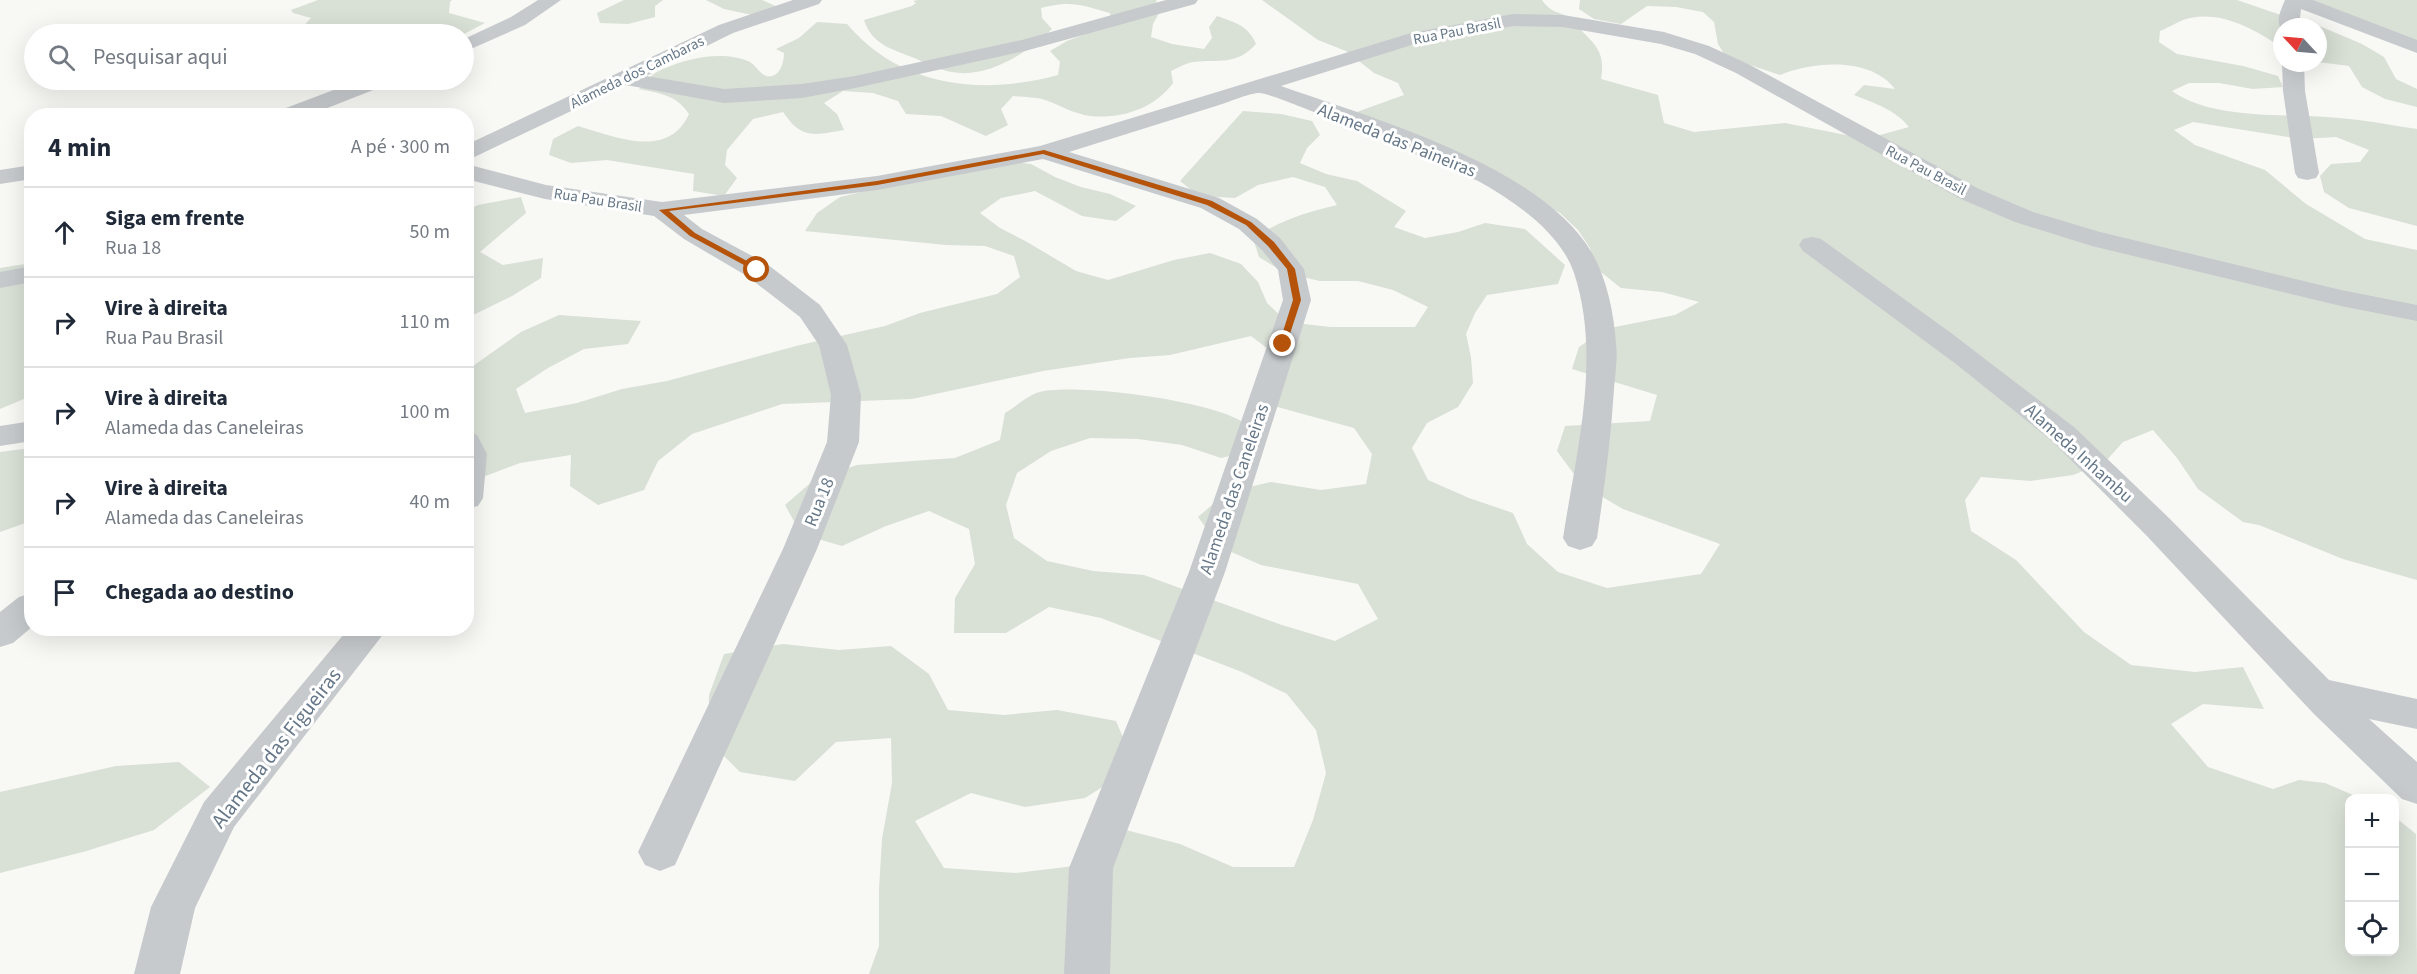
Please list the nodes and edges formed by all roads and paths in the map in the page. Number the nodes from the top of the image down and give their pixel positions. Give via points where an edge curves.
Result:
1 (551, 0) edge
2 (812, 0) edge
3 (1188, 0) edge
4 (2295, 0) edge
5 (2289, 18) edge
6 (474, 41) edge
7 (2417, 47) edge
8 (2293, 72) edge
9 (623, 78) junction
10 (1261, 86) junction
11 (352, 90) edge
12 (306, 108) edge
13 (474, 150) edge
14 (1044, 152) junction
15 (2307, 172) dead end
16 (24, 173) edge
17 (474, 173) edge
18 (0, 177) edge
19 (662, 210) junction
20 (1812, 245) dead end
21 (24, 276) edge
22 (0, 280) edge
23 (2417, 313) edge
24 (24, 432) edge
25 (0, 436) edge
26 (1580, 538) dead end
27 (24, 613) edge
28 (0, 633) edge
29 (364, 636) edge
30 (2318, 693) junction
31 (2417, 714) edge
32 (2417, 787) edge
33 (660, 852) dead end
34 (157, 974) edge
35 (1088, 974) edge

1 - 6 street
2 - 9 street, Alameda dos Cambaras via 726,29
3 - 9 street via 1025,45 802,91 724,96
4 - 5 street
4 - 7 street
8 - 15 street
9 - 13 street, Alameda dos Cambaras
10 - 14 street, Rua Pau Brasil
10 - 23 street, Rua Pau Brasil via 1418,37 1513,20 1563,21 1664,38 1743,69 1970,194 2024,217 2092,238
10 - 26 street, Alameda das Paineiras via 1470,168 1520,195 1552,221 1578,252 1593,292 1602,345 1598,410
11 - 12 street
14 - 19 street, Rua Pau Brasil via 877,183
14 - 35 street, Alameda das Caneleiras via 1210,203 1248,224 1291,269 1297,300 1207,572 1091,868
16 - 18 street
17 - 19 street, Rua Pau Brasil via 546,192
19 - 33 street, Rua 18 via 693,234 757,270 810,310 833,345 846,395 843,442 800,549
20 - 30 street, Alameda Inhambu via 1980,367 2068,439
21 - 22 street
24 - 25 street
27 - 28 street
29 - 34 street, Alameda das Figueiras via 219,815 173,907
30 - 31 street
30 - 32 street, Alameda Inhambu

